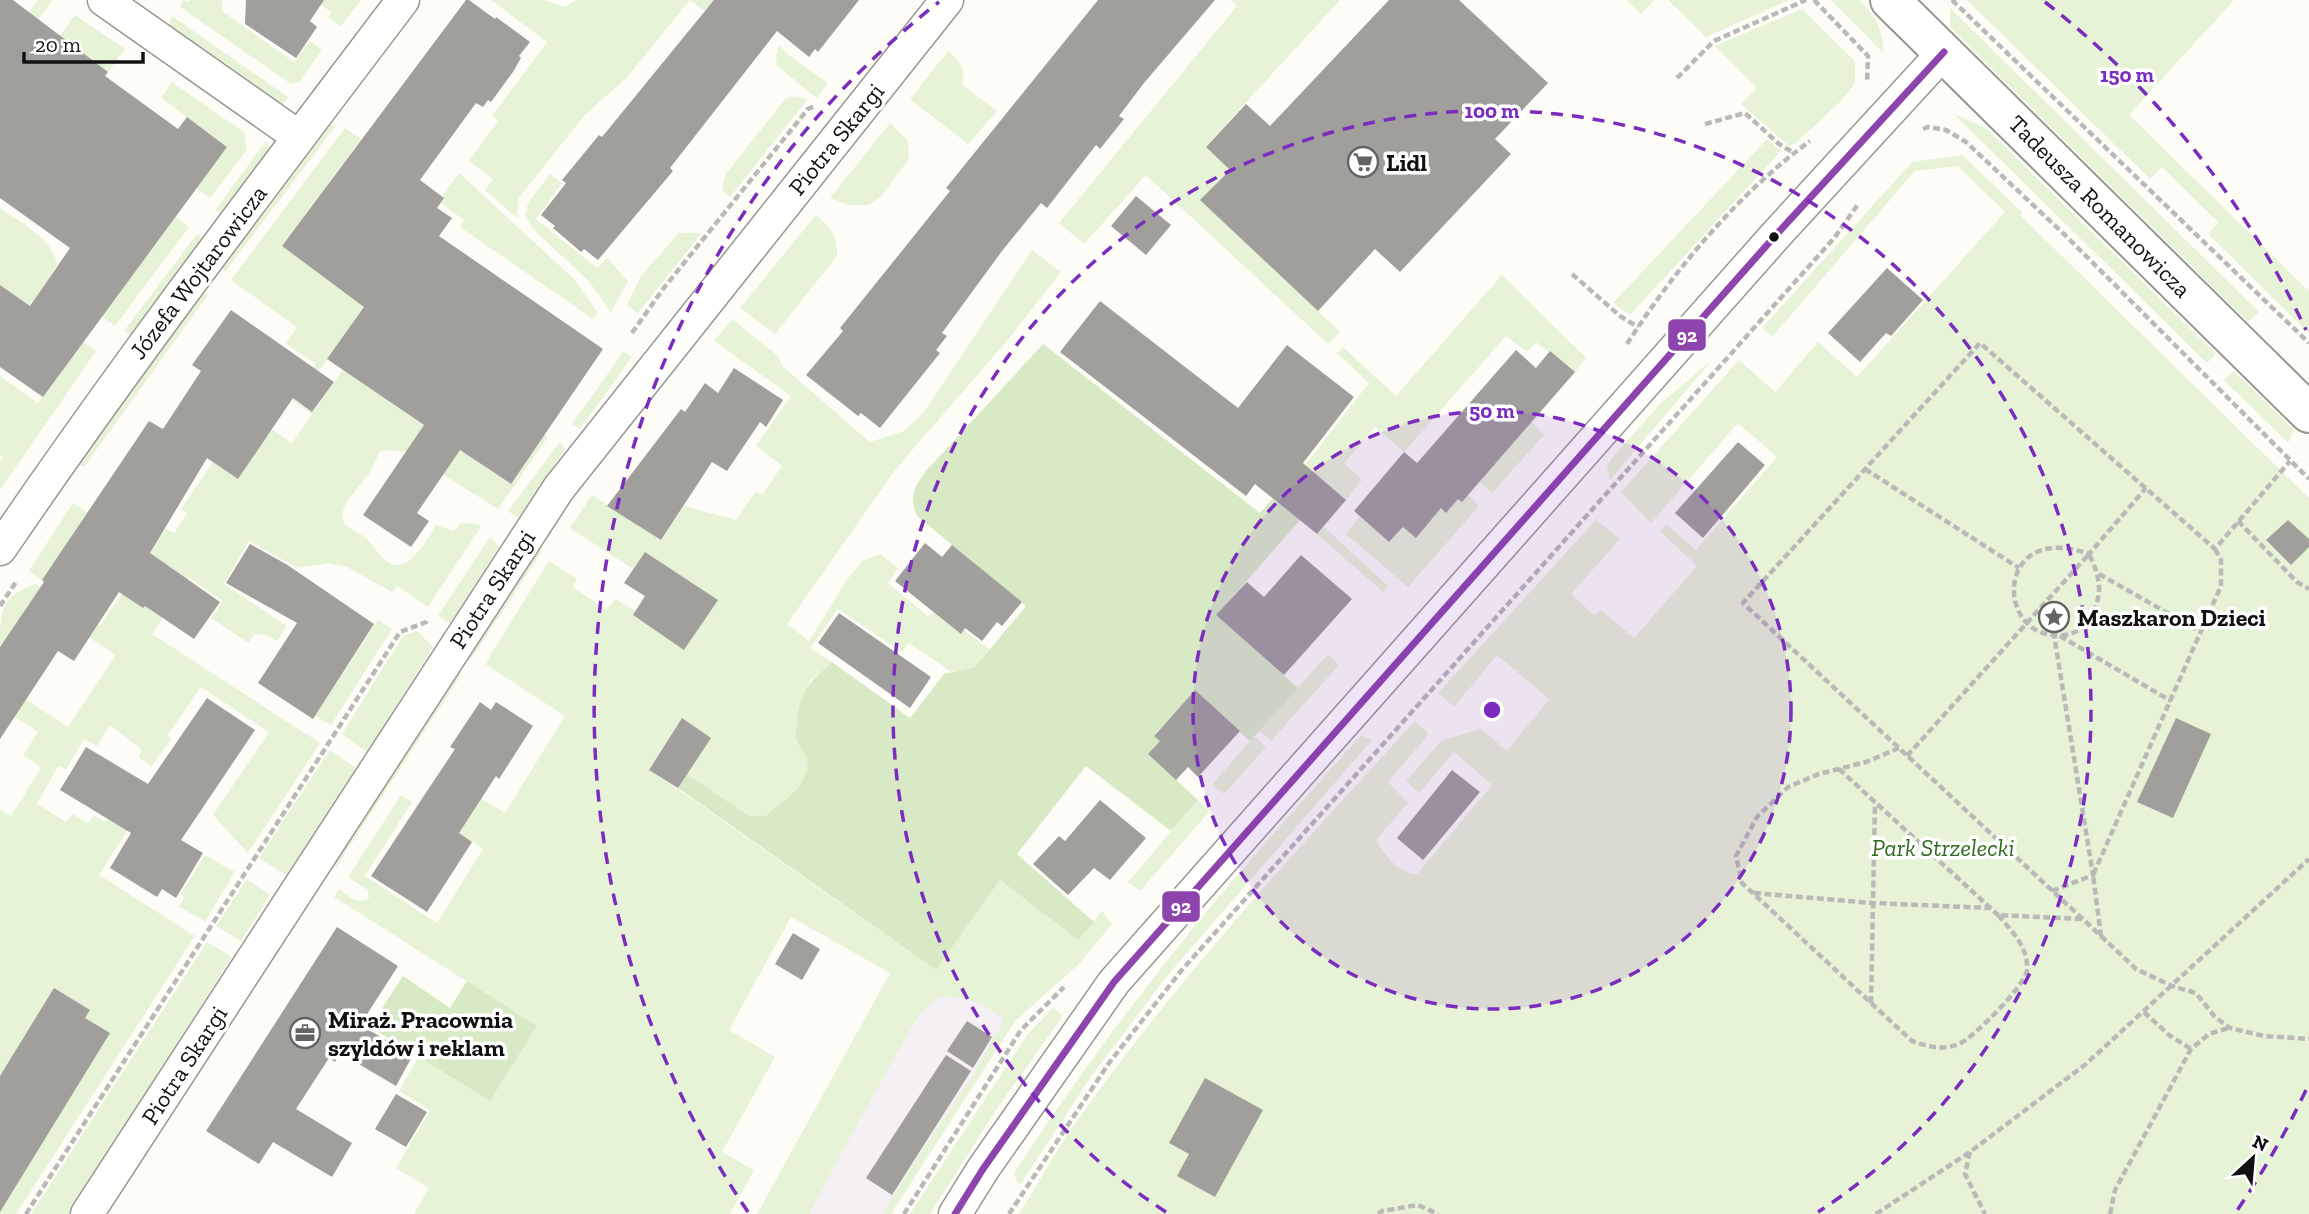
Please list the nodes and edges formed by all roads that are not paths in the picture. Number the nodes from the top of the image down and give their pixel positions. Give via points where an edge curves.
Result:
1 (104, 0) edge
2 (403, 0) edge
3 (947, 0) edge
4 (1901, 4) edge
5 (1944, 52) junction
6 (299, 137) junction
7 (2309, 413) edge
8 (0, 549) edge
9 (87, 1214) edge
10 (955, 1214) edge

1 - 6 street
2 - 6 street, Józefa Wojtarowicza
3 - 9 street, Piotra Skargi via 559,488
4 - 5 street, Tadeusza Romanowicza
5 - 7 street, Tadeusza Romanowicza
5 - 10 street via 1775,236 1114,982
6 - 8 street, Józefa Wojtarowicza via 198,270

